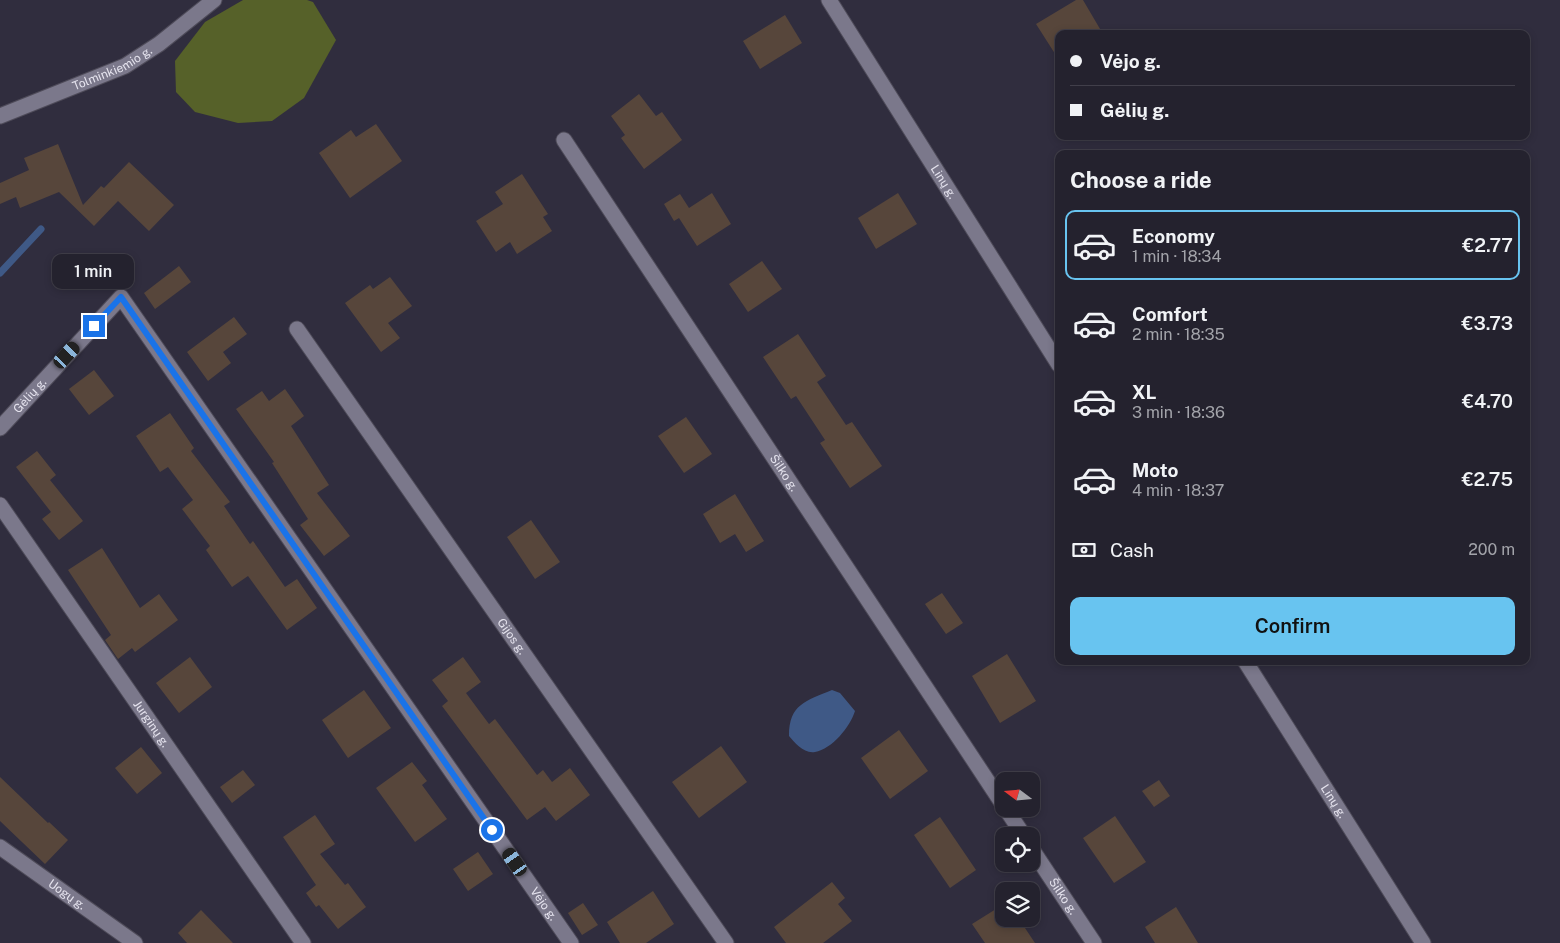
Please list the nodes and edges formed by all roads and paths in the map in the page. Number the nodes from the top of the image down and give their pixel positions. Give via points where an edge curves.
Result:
1 (214, 0) edge
2 (829, 0) edge
3 (0, 116) edge
4 (564, 140) dead end
5 (121, 297) joint
6 (297, 329) dead end
7 (1055, 359) edge
8 (0, 428) edge
9 (0, 505) edge
10 (1248, 665) edge
11 (995, 792) edge
12 (0, 847) edge
13 (1040, 862) edge
14 (135, 943) edge
15 (303, 943) edge
16 (571, 943) edge
17 (726, 943) edge
18 (1094, 943) edge
19 (1422, 943) edge

1 - 3 street, Tolminkiemio g. via 159,44 125,66
2 - 7 street, Linų g.
4 - 11 street, Šilko g.
5 - 8 street, Gėlių g.
5 - 16 street, Vėjo g.
6 - 17 street, Gijos g.
9 - 15 street, Jurginų g.
10 - 19 street, Linų g.
12 - 14 street, Uogų g.
13 - 18 street, Šilko g.

